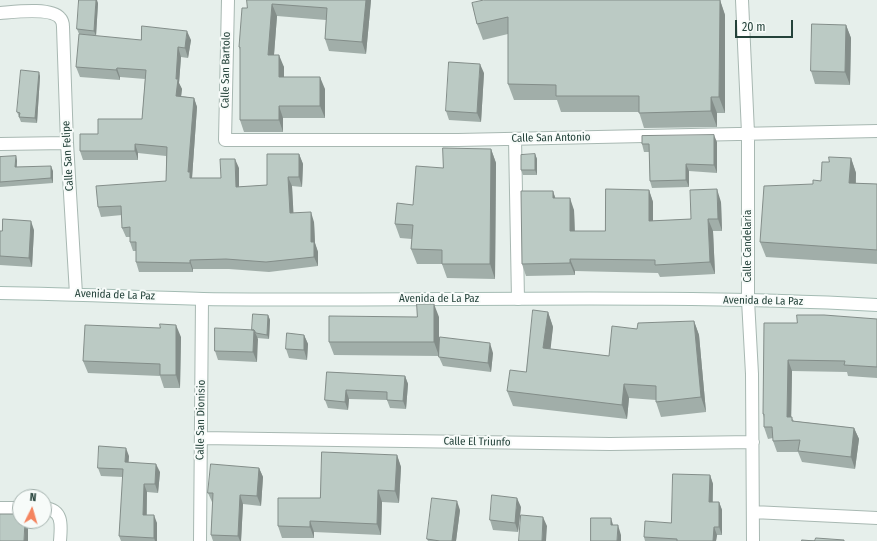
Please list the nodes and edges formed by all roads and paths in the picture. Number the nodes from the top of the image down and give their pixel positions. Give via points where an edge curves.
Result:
1 (228, 0) edge
2 (742, 0) edge
3 (0, 12) edge
4 (877, 131) edge
5 (748, 133) junction
6 (515, 139) junction
7 (225, 140) joint
8 (67, 143) junction
9 (0, 144) edge
10 (0, 293) edge
11 (76, 294) junction
12 (202, 298) junction
13 (518, 298) junction
14 (748, 300) junction
15 (877, 305) edge
16 (201, 438) junction
17 (753, 442) junction
18 (0, 508) edge
19 (12, 508) edge
20 (52, 510) edge
21 (753, 512) junction
22 (877, 518) edge
23 (60, 541) edge
24 (200, 541) edge
25 (753, 541) edge

1 - 7 street, Calle San Bartolo
2 - 5 street, Calle Candelaria
3 - 8 street, Calle San Felipe via 45,12 54,13 61,18
4 - 5 street, Calle San Antonio
5 - 6 street, Calle San Antonio
5 - 14 street, Calle Candelaria
6 - 7 street, Calle San Antonio
6 - 13 street
8 - 9 street
8 - 11 street, Calle San Felipe
10 - 11 street, Avenida de La Paz
11 - 12 street, Avenida de La Paz
12 - 13 street, Avenida de La Paz
12 - 16 street, Calle San Dionisio
13 - 14 street, Avenida de La Paz
14 - 15 street, Avenida de La Paz
14 - 17 street, Calle Candelaria
16 - 17 street, Calle El Triunfo via 610,444
16 - 24 street, Calle San Dionisio
17 - 21 street, Calle Candelaria
18 - 19 street
20 - 23 street via 59,518
21 - 22 street
21 - 25 street, Calle Candelaria

